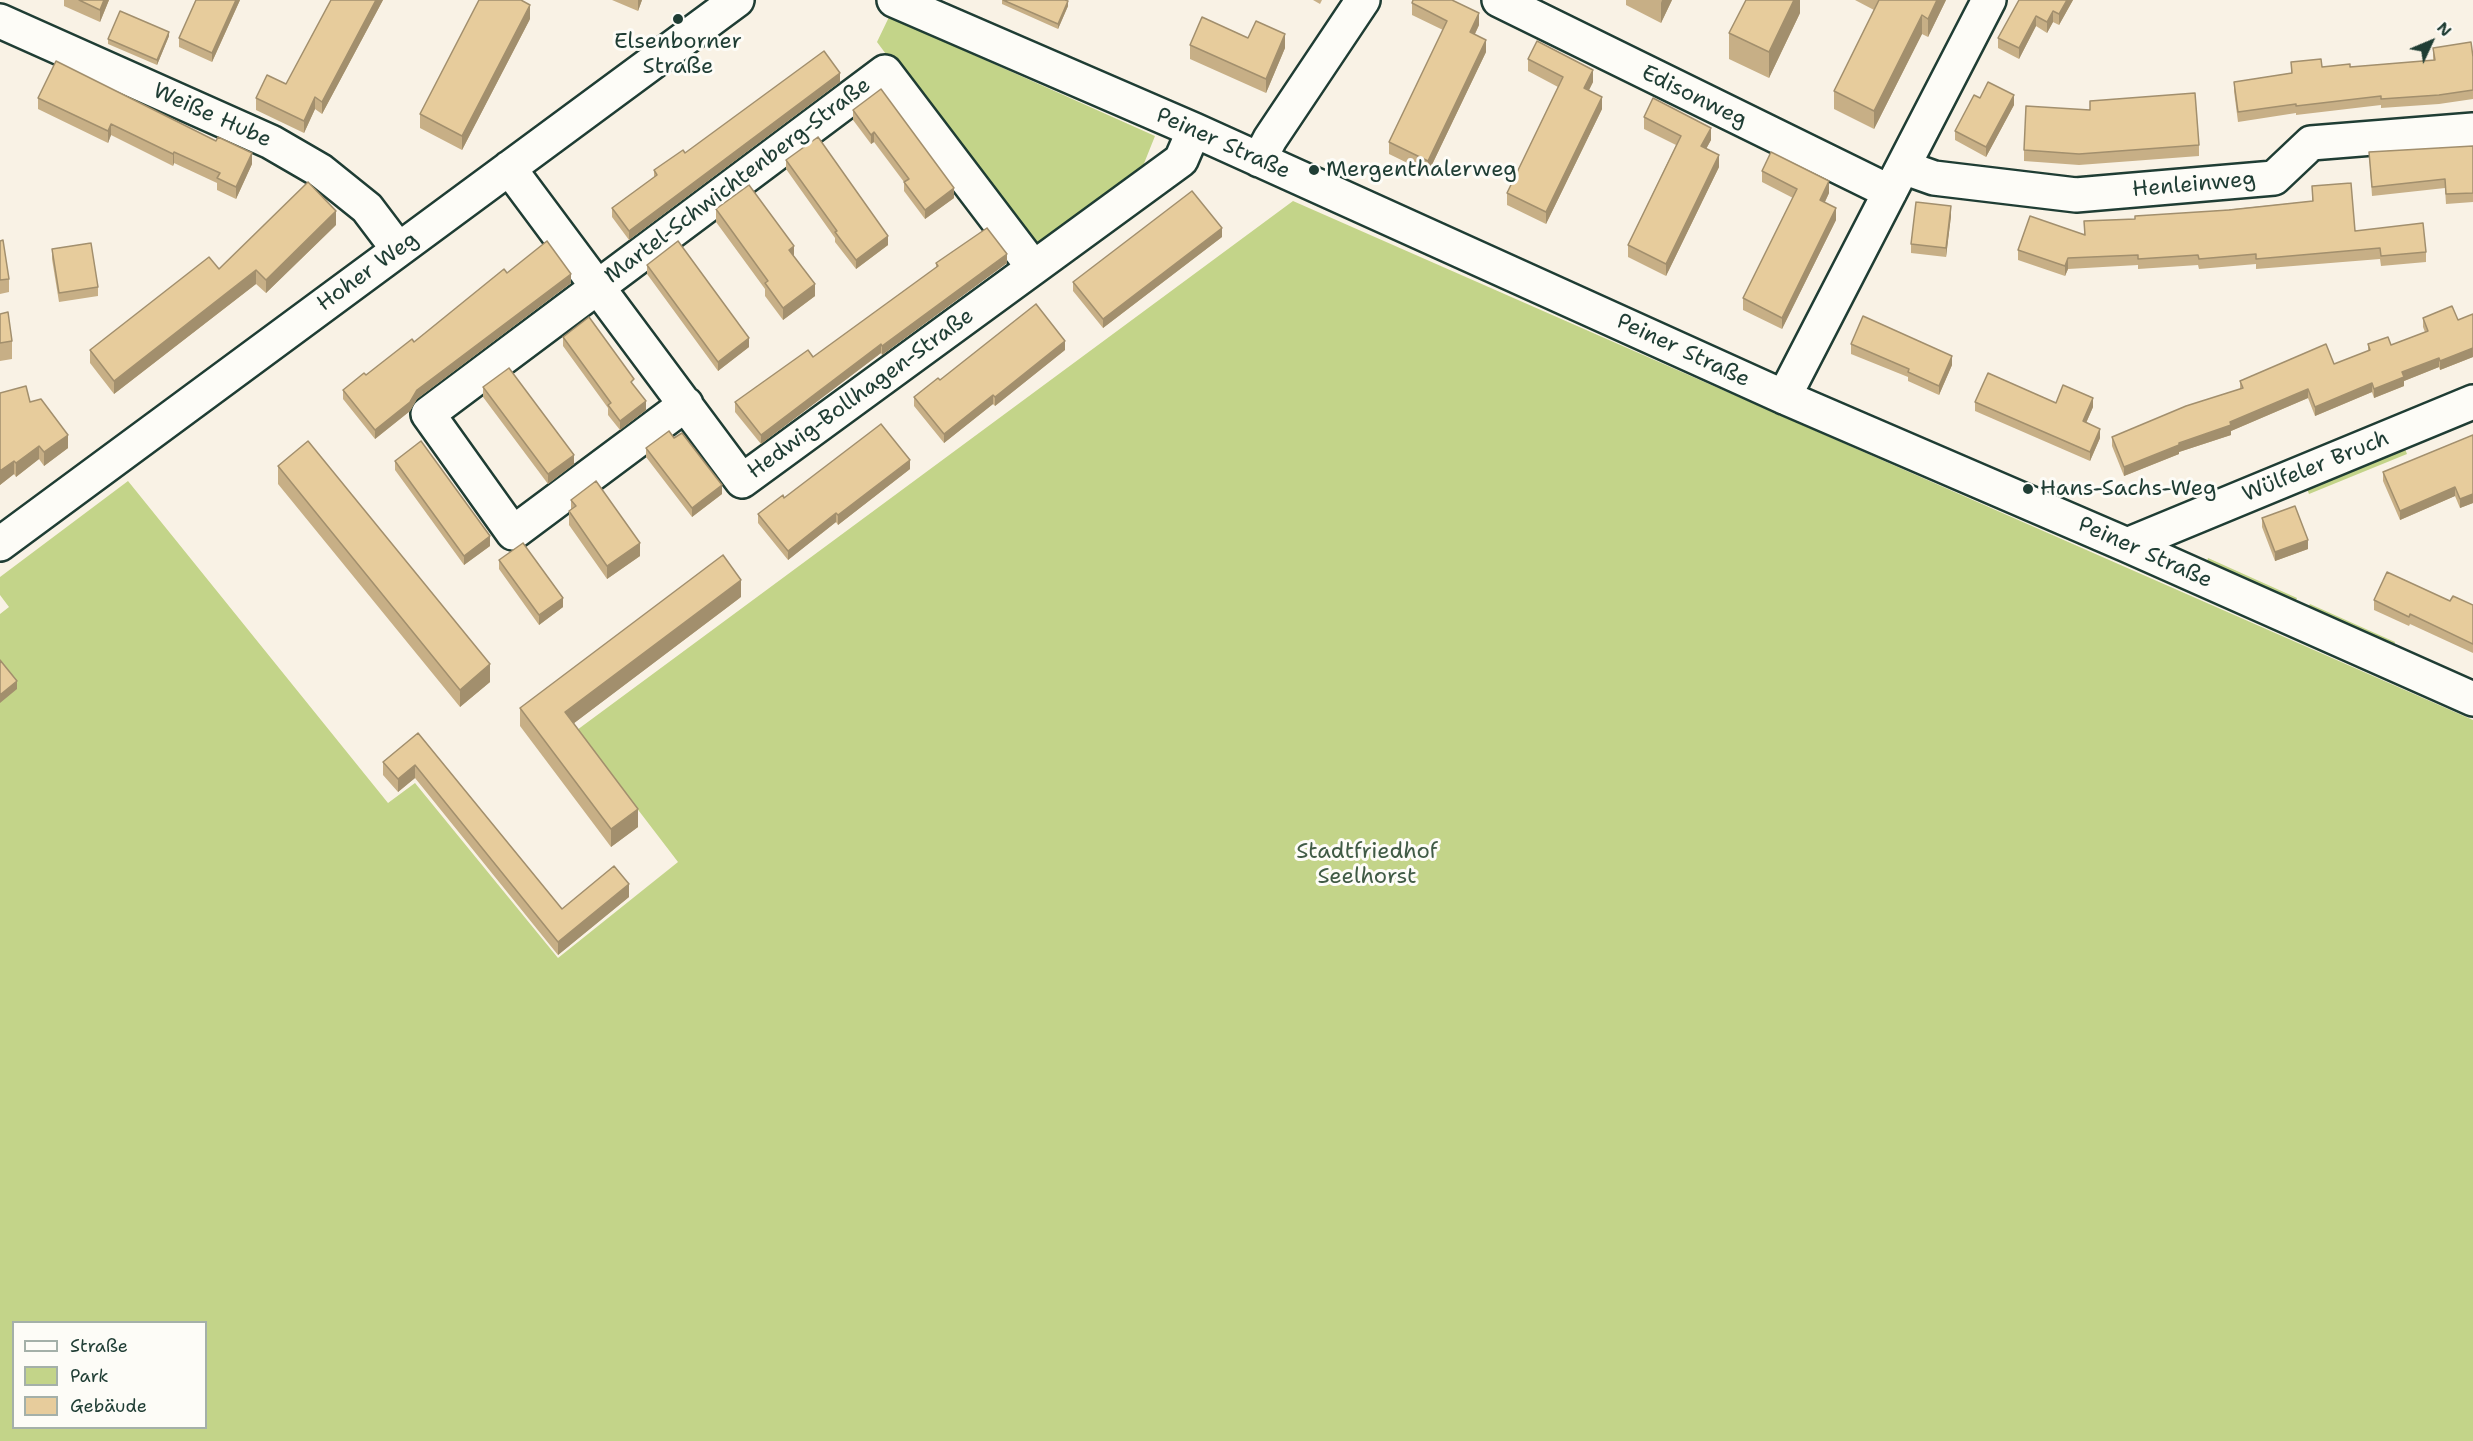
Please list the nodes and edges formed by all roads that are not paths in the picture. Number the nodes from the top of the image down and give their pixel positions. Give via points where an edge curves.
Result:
1 (737, 0) edge
2 (894, 0) edge
3 (1363, 0) edge
4 (1499, 0) edge
5 (1989, 0) edge
6 (0, 21) edge
7 (1194, 130) junction
8 (2473, 130) edge
9 (1259, 160) junction
10 (509, 168) junction
11 (1897, 179) junction
12 (398, 249) junction
13 (1033, 267) junction
14 (597, 287) junction
15 (1784, 397) junction
16 (2473, 402) edge
17 (686, 404) junction
18 (0, 544) edge
19 (2127, 545) junction
20 (2473, 699) edge

1 - 10 street, Hoher Weg
2 - 7 street, Peiner Straße
3 - 9 street
4 - 11 street, Edisonweg
5 - 11 street
6 - 12 street, Weiße Hube via 271,142 321,171 367,208
7 - 9 street, Peiner Straße
7 - 13 street, Hedwig-Bollhagen-Straße via 1181,160
8 - 11 street, Henleinweg via 2311,143 2274,178 2076,195 1934,178
9 - 15 street, Peiner Straße
10 - 12 street, Hoher Weg
10 - 14 street, Hedwig-Bollhagen-Straße
11 - 15 street
12 - 18 street, Hoher Weg
13 - 14 street, Martel-Schwichtenberg-Straße via 885,72
13 - 17 street, Hedwig-Bollhagen-Straße via 742,481
14 - 17 street, Hedwig-Bollhagen-Straße
14 - 17 street via 428,414 513,533
15 - 19 street, Peiner Straße
16 - 19 street, Wülfeler Bruch
19 - 20 street, Peiner Straße

